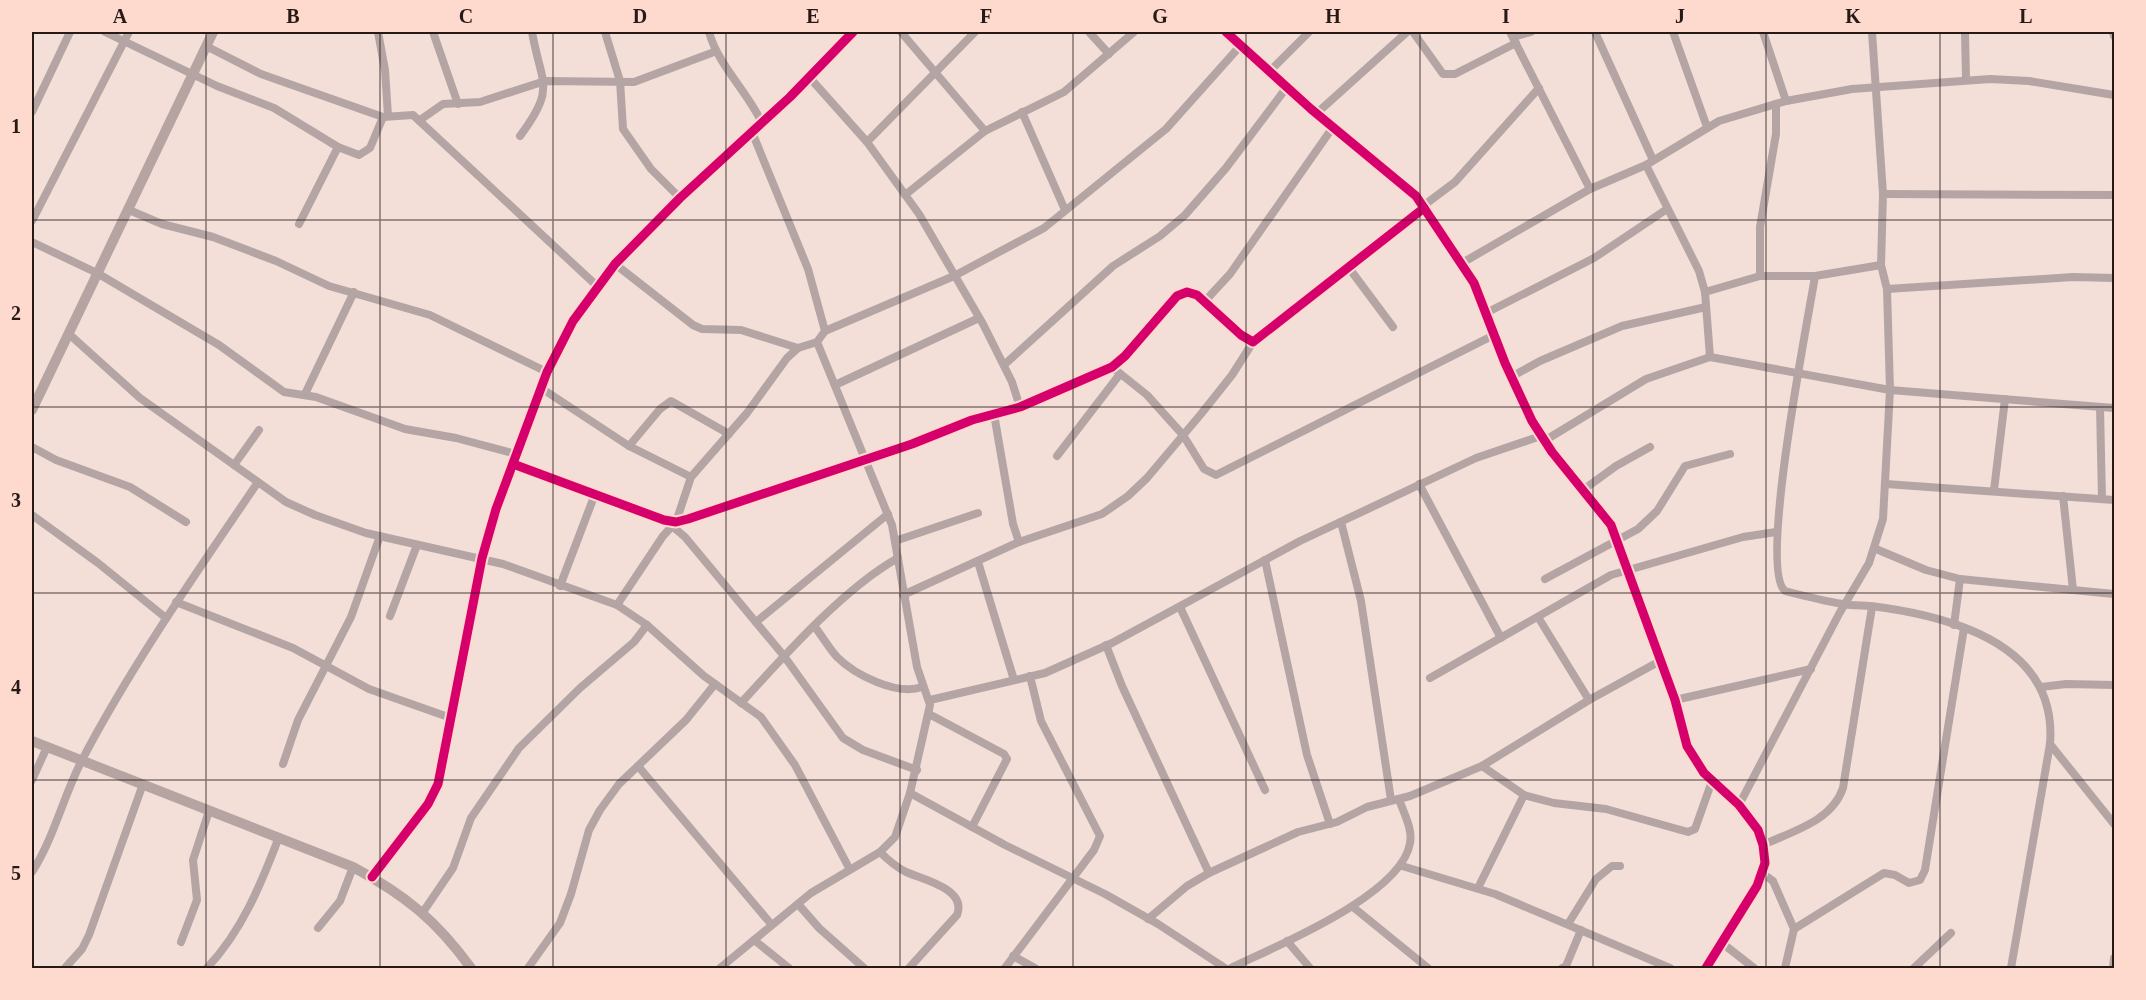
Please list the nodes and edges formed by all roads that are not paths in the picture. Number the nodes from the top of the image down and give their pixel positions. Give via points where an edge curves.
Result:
1 (70, 32) edge
2 (105, 32) edge
3 (129, 32) edge
4 (213, 32) edge
5 (378, 32) edge
6 (433, 32) edge
7 (532, 32) edge
8 (605, 32) edge
9 (709, 32) edge
10 (853, 32) edge
11 (902, 32) edge
12 (975, 32) edge
13 (1089, 32) edge
14 (1134, 32) edge
15 (1226, 32) edge
16 (1310, 32) edge
17 (1407, 32) edge
18 (1413, 32) edge
19 (1531, 32) edge
20 (1595, 32) edge
21 (1673, 32) edge
22 (1763, 32) edge
23 (1872, 32) edge
24 (1965, 32) edge
25 (2113, 32) edge
26 (2115, 36) edge
27 (1513, 37) edge
28 (124, 41) junction
29 (1241, 45) junction
30 (206, 46) junction
31 (714, 52) junction
32 (1109, 54) junction
33 (938, 72) junction
34 (1270, 72) junction
35 (192, 74) junction
36 (810, 78) junction
37 (1966, 79) junction
38 (545, 81) junction
39 (620, 81) junction
40 (1287, 87) junction
41 (1539, 88) junction
42 (1875, 88) junction
43 (2115, 95) edge
44 (1786, 101) junction
45 (458, 104) junction
46 (1776, 104) junction
47 (32, 112) edge
48 (1022, 112) junction
49 (1317, 113) junction
50 (385, 116) junction
51 (420, 120) junction
52 (762, 123) junction
53 (1333, 127) junction
54 (1707, 127) junction
55 (985, 131) junction
56 (752, 132) junction
57 (520, 136) dead end
58 (867, 142) junction
59 (338, 147) junction
60 (1650, 163) junction
61 (1590, 189) junction
62 (1883, 194) junction
63 (904, 195) junction
64 (2115, 195) edge
65 (680, 198) junction
66 (1424, 207) junction
67 (1667, 209) junction
68 (129, 210) junction
69 (1065, 210) junction
70 (32, 221) edge
71 (299, 224) dead end
72 (32, 242) edge
73 (1462, 263) junction
74 (615, 264) junction
75 (1881, 265) junction
76 (1349, 268) junction
77 (97, 273) junction
78 (954, 276) junction
79 (1760, 276) junction
80 (1815, 276) junction
81 (2115, 278) edge
82 (597, 286) junction
83 (1887, 289) junction
84 (354, 292) junction
85 (1705, 292) junction
86 (1205, 301) junction
87 (1706, 307) junction
88 (1486, 313) junction
89 (979, 318) junction
90 (1393, 327) dead end
91 (825, 331) junction
92 (69, 334) junction
93 (1494, 335) junction
94 (817, 342) junction
95 (1253, 342) junction
96 (798, 348) junction
97 (1710, 357) junction
98 (1004, 365) junction
99 (1112, 367) junction
100 (547, 372) junction
101 (1800, 372) junction
102 (1120, 374) junction
103 (1511, 377) junction
104 (835, 385) junction
105 (541, 388) junction
106 (1890, 390) junction
107 (305, 394) junction
108 (2005, 399) junction
109 (1020, 407) junction
110 (2100, 407) junction
111 (2115, 408) edge
112 (32, 410) edge
113 (994, 414) junction
114 (259, 430) dead end
115 (729, 434) junction
116 (1183, 435) junction
117 (1543, 438) junction
118 (629, 446) junction
119 (32, 447) edge
120 (1650, 447) dead end
121 (516, 454) junction
122 (1730, 454) dead end
123 (1057, 456) dead end
124 (867, 459) junction
125 (513, 464) junction
126 (234, 465) junction
127 (691, 477) junction
128 (258, 482) junction
129 (1419, 484) junction
130 (1886, 484) junction
131 (1583, 490) junction
132 (1994, 490) junction
133 (595, 494) junction
134 (2063, 496) junction
135 (2102, 499) junction
136 (2115, 500) edge
137 (978, 513) dead end
138 (888, 514) junction
139 (32, 515) edge
140 (186, 522) dead end
141 (1341, 522) junction
142 (674, 524) junction
143 (1776, 532) junction
144 (380, 536) junction
145 (1617, 540) junction
146 (895, 541) junction
147 (1019, 542) junction
148 (417, 545) junction
149 (1876, 549) junction
150 (482, 558) junction
151 (898, 558) junction
152 (1264, 560) junction
153 (978, 562) junction
154 (1627, 570) junction
155 (1545, 579) dead end
156 (1960, 579) junction
157 (560, 586) junction
158 (2073, 590) junction
159 (903, 594) junction
160 (2115, 594) edge
161 (176, 602) junction
162 (617, 605) junction
163 (1845, 605) junction
164 (1872, 606) junction
165 (1180, 607) junction
166 (390, 616) dead end
167 (166, 618) junction
168 (1538, 618) junction
169 (756, 622) junction
170 (647, 625) junction
171 (1954, 626) junction
172 (815, 627) junction
173 (1964, 628) junction
174 (1501, 638) junction
175 (1106, 645) junction
176 (784, 656) junction
177 (1660, 661) junction
178 (326, 668) junction
179 (1811, 669) junction
180 (1030, 676) junction
181 (1430, 678) dead end
182 (1014, 680) junction
183 (715, 684) junction
184 (2115, 685) edge
185 (922, 687) junction
186 (2041, 687) junction
187 (930, 700) junction
188 (1589, 700) junction
189 (1675, 700) junction
190 (741, 703) junction
191 (928, 714) junction
192 (451, 718) junction
193 (32, 741) edge
194 (2050, 744) junction
195 (47, 747) junction
196 (82, 761) junction
197 (283, 764) dead end
198 (638, 766) junction
199 (1482, 766) junction
200 (917, 770) junction
201 (32, 780) edge
202 (1712, 781) junction
203 (143, 784) junction
204 (1265, 790) dead end
205 (910, 793) junction
206 (1524, 795) junction
207 (1395, 799) junction
208 (1739, 805) junction
209 (209, 811) junction
210 (1330, 824) junction
211 (2115, 824) edge
212 (972, 827) junction
213 (279, 837) junction
214 (1763, 844) junction
215 (880, 852) junction
216 (1402, 866) junction
217 (1620, 866) dead end
218 (353, 867) junction
219 (849, 868) junction
220 (32, 872) edge
221 (1209, 873) junction
222 (1762, 873) junction
223 (372, 877) junction
224 (1073, 878) junction
225 (1478, 888) junction
226 (798, 904) junction
227 (1353, 907) junction
228 (423, 912) junction
229 (1148, 919) junction
230 (771, 924) junction
231 (1568, 924) junction
232 (318, 928) dead end
233 (1794, 929) junction
234 (1581, 930) junction
235 (1951, 933) dead end
236 (754, 940) junction
237 (1287, 941) junction
238 (181, 942) dead end
239 (1722, 943) junction
240 (1013, 956) junction
241 (2115, 958) edge
242 (207, 968) edge
243 (65, 969) edge
244 (471, 969) edge
245 (528, 969) edge
246 (720, 969) edge
247 (789, 969) edge
248 (864, 969) edge
249 (909, 969) edge
250 (1005, 969) edge
251 (1035, 969) edge
252 (1225, 969) edge
253 (1231, 969) edge
254 (1310, 969) edge
255 (1428, 969) edge
256 (1562, 969) edge
257 (1670, 969) edge
258 (1706, 969) edge
259 (1754, 969) edge
260 (1785, 969) edge
261 (1914, 969) edge
262 (2011, 969) edge
263 (2112, 969) edge

1 - 47 street
2 - 28 street
3 - 28 street
4 - 30 street
5 - 50 street via 385,70
6 - 45 street
7 - 38 street
8 - 39 street
9 - 31 street
10 - 36 street
11 - 33 street
12 - 33 street
13 - 32 street
14 - 32 street
15 - 29 street
16 - 34 street
17 - 49 street
18 - 27 street via 1447,75 1455,74
19 - 27 street
20 - 60 street
21 - 54 street
22 - 44 street
23 - 42 street
24 - 37 street
25 - 26 street
27 - 41 street
28 - 35 street
28 - 70 street
29 - 34 street
29 - 69 street via 1166,129
30 - 35 street
30 - 50 street via 261,74
31 - 39 street via 634,82
31 - 52 street via 753,104
32 - 48 street via 1064,92
33 - 55 street
33 - 58 street
34 - 40 street
35 - 59 street via 274,108
35 - 68 street
36 - 52 street
36 - 58 street
37 - 42 street
37 - 43 street via 2029,81
38 - 39 street
38 - 45 street via 480,102
38 - 57 street via 539,110
39 - 65 street via 623,129 651,169
40 - 49 street
40 - 98 street via 1185,215 1113,266
41 - 61 street
41 - 66 street via 1461,175
42 - 44 street
42 - 62 street
44 - 46 street
45 - 51 street via 443,104
46 - 54 street
46 - 79 street via 1776,134 1760,227
48 - 55 street
48 - 69 street
49 - 53 street
50 - 51 street via 407,114
50 - 59 street via 363,155
51 - 82 street
52 - 56 street
53 - 66 street via 1394,175
53 - 86 street via 1230,274
54 - 60 street
55 - 63 street
56 - 65 street
56 - 91 street via 808,269
58 - 63 street
59 - 71 street
60 - 61 street
60 - 67 street
61 - 73 street
62 - 64 street
62 - 75 street
63 - 78 street via 920,214
65 - 74 street
66 - 73 street
66 - 76 street
67 - 85 street
67 - 88 street via 1594,258
68 - 77 street
68 - 84 street via 162,224 213,237 330,286
69 - 78 street via 1034,234
72 - 77 street
73 - 88 street
74 - 82 street
74 - 96 street via 693,325 702,329 741,330
75 - 80 street
75 - 83 street
76 - 90 street
76 - 95 street
77 - 92 street
77 - 107 street via 219,345 284,392
78 - 89 street
78 - 91 street
79 - 80 street
79 - 85 street
80 - 101 street
81 - 83 street via 2073,277
82 - 100 street via 573,321
83 - 106 street
84 - 100 street via 430,315
84 - 107 street
85 - 87 street
86 - 95 street
86 - 99 street via 1188,292 1177,296
87 - 97 street
87 - 103 street via 1622,326
88 - 93 street
89 - 98 street
89 - 104 street
91 - 94 street
92 - 112 street
92 - 126 street via 140,398
93 - 103 street
93 - 116 street via 1216,475 1204,469
94 - 96 street
94 - 104 street
95 - 116 street via 1232,375
96 - 115 street
97 - 101 street
97 - 117 street via 1646,379
98 - 109 street
99 - 102 street
99 - 109 street
100 - 105 street
101 - 106 street
101 - 143 street
102 - 116 street via 1147,395
102 - 123 street
103 - 117 street
104 - 124 street
105 - 118 street
105 - 121 street
106 - 108 street
106 - 130 street
107 - 121 street via 405,429
108 - 110 street
108 - 132 street
109 - 113 street
110 - 111 street
110 - 135 street
113 - 124 street
113 - 147 street
114 - 126 street
115 - 118 street via 671,401
115 - 127 street
116 - 147 street via 1147,478 1102,514
117 - 129 street via 1476,458
117 - 131 street
118 - 127 street
119 - 140 street via 130,487
120 - 131 street
121 - 125 street
122 - 145 street via 1685,466 1647,521
124 - 138 street
124 - 142 street
125 - 133 street
125 - 150 street
126 - 128 street
127 - 142 street
128 - 144 street via 286,502 315,515
128 - 161 street
129 - 141 street
129 - 174 street
130 - 132 street
130 - 149 street
131 - 145 street via 1604,514
132 - 134 street
133 - 142 street
133 - 157 street
134 - 135 street
134 - 158 street
135 - 136 street
137 - 146 street
138 - 146 street
138 - 169 street
139 - 167 street
141 - 152 street
141 - 207 street via 1361,601
142 - 162 street
142 - 169 street
143 - 154 street via 1743,537
143 - 163 street via 1781,588
144 - 148 street
144 - 178 street via 351,617
145 - 154 street
145 - 155 street
146 - 151 street
147 - 153 street
148 - 150 street
148 - 166 street
149 - 156 street
149 - 163 street
150 - 157 street
150 - 192 street
151 - 159 street
151 - 172 street via 875,572
152 - 165 street
152 - 210 street via 1307,755
153 - 159 street
153 - 182 street
154 - 168 street via 1611,575
154 - 177 street
156 - 158 street
156 - 171 street
157 - 162 street
158 - 160 street
159 - 185 street
161 - 167 street
161 - 178 street via 293,648
162 - 170 street
163 - 164 street
163 - 179 street
164 - 171 street
164 - 214 street via 1838,803 1815,820
165 - 175 street
165 - 204 street
167 - 196 street
168 - 174 street
168 - 188 street
169 - 176 street
170 - 183 street
170 - 228 street via 634,642 519,748 471,818 453,868
171 - 173 street
172 - 176 street
172 - 185 street via 837,657 855,670 902,689
173 - 186 street via 2009,649
173 - 233 street via 1925,870 1920,880 1909,883 1884,873
174 - 181 street
175 - 180 street
175 - 221 street
176 - 190 street
176 - 200 street via 843,738 863,750
177 - 188 street
177 - 189 street
178 - 192 street
178 - 197 street via 298,720
179 - 189 street
179 - 208 street
180 - 182 street
180 - 224 street via 1041,721 1100,836
182 - 187 street
183 - 190 street
183 - 198 street via 686,720
184 - 186 street
185 - 187 street
186 - 194 street via 2052,721
187 - 191 street
188 - 199 street
189 - 202 street via 1687,746
190 - 219 street via 761,717 795,765
191 - 200 street
191 - 212 street via 1007,759
192 - 223 street via 438,784 428,804
193 - 195 street
194 - 211 street
194 - 262 street
195 - 196 street
195 - 201 street
196 - 203 street
196 - 220 street
198 - 230 street
198 - 245 street via 619,783 589,830 560,923
199 - 206 street
199 - 207 street
200 - 205 street
202 - 206 street via 1692,832 1606,809
202 - 208 street
203 - 209 street
203 - 243 street via 89,935
205 - 212 street
205 - 215 street via 895,837
206 - 225 street
207 - 210 street
207 - 216 street via 1411,833
208 - 214 street via 1758,830
209 - 213 street
209 - 238 street via 193,860 197,900
210 - 221 street via 1298,832
212 - 224 street
213 - 218 street
213 - 242 street via 256,896 223,950
214 - 222 street
215 - 219 street
215 - 249 street via 893,864 948,891 960,907
216 - 225 street
216 - 227 street
217 - 231 street via 1612,866 1596,879
218 - 223 street
218 - 232 street via 340,901
219 - 226 street
221 - 229 street
222 - 233 street via 1773,881
222 - 239 street
223 - 228 street
224 - 229 street
224 - 240 street
225 - 231 street
226 - 230 street
226 - 248 street
227 - 237 street
227 - 255 street
228 - 244 street
229 - 252 street
230 - 236 street
231 - 234 street
233 - 260 street
234 - 256 street
234 - 257 street
235 - 261 street
236 - 246 street
236 - 247 street
237 - 253 street
237 - 254 street
239 - 258 street
239 - 259 street
240 - 250 street
240 - 251 street
241 - 263 street

